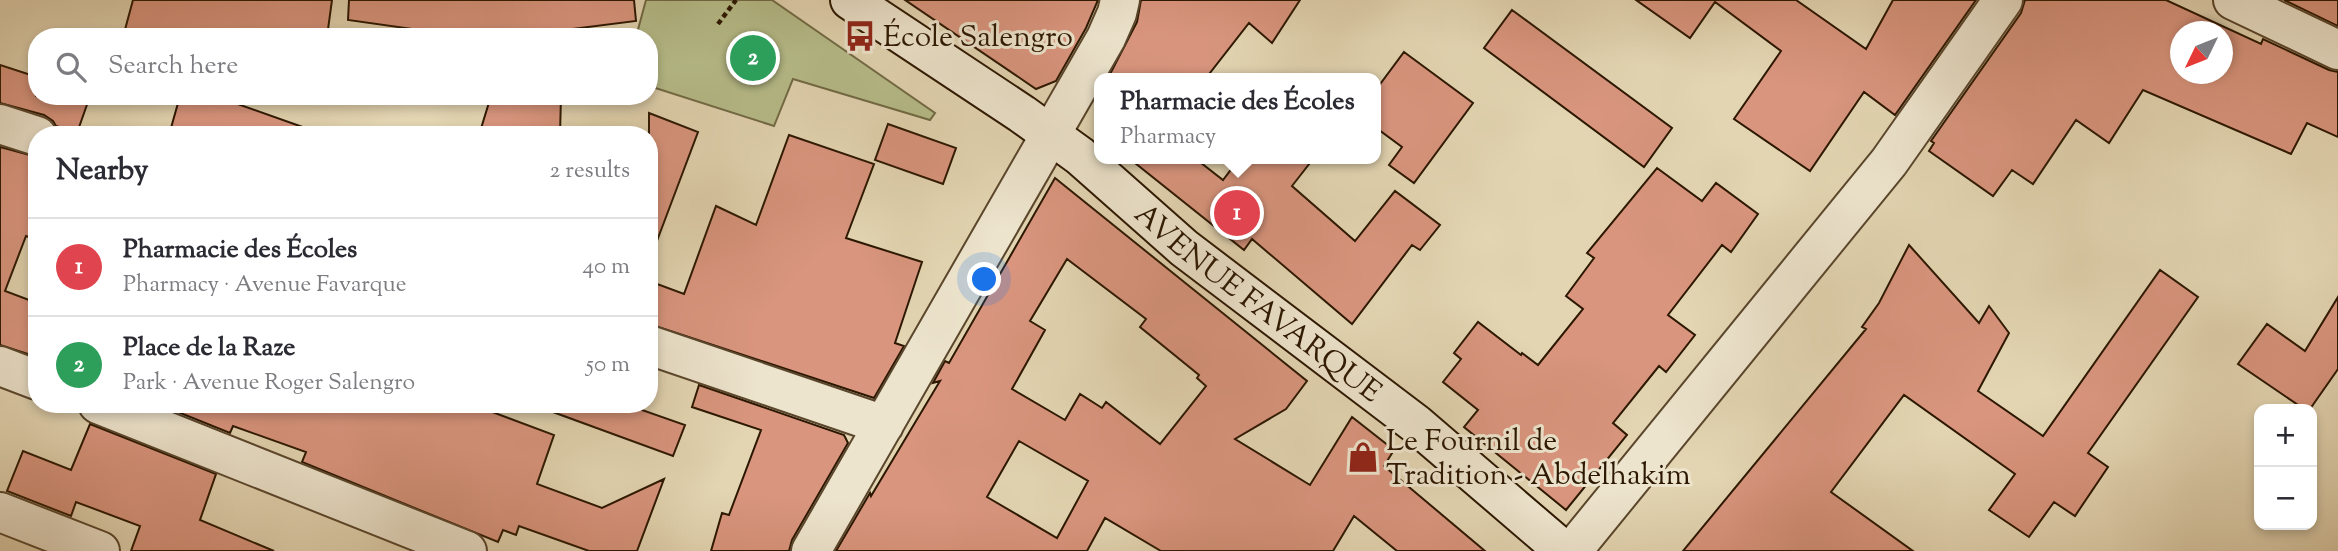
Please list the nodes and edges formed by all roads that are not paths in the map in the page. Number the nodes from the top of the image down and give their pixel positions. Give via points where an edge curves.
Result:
1 (850, 0) edge
2 (1120, 0) edge
3 (2003, 0) edge
4 (2233, 0) edge
5 (2338, 50) edge
6 (0, 124) edge
7 (28, 133) edge
8 (1051, 134) junction
9 (658, 348) edge
10 (0, 366) edge
11 (28, 377) edge
12 (120, 413) edge
13 (884, 425) junction
14 (0, 512) edge
15 (100, 551) edge
16 (467, 551) edge
17 (811, 551) edge
18 (1564, 551) edge
19 (1572, 551) edge

1 - 8 street, AVENUE FAVARQUE
2 - 8 street via 1106,38
3 - 19 street via 1889,162
4 - 5 street
6 - 7 street
8 - 13 street
8 - 18 street, AVENUE FAVARQUE via 1206,265 1416,424
9 - 13 street
10 - 11 street
12 - 16 street
13 - 17 street
14 - 15 street

